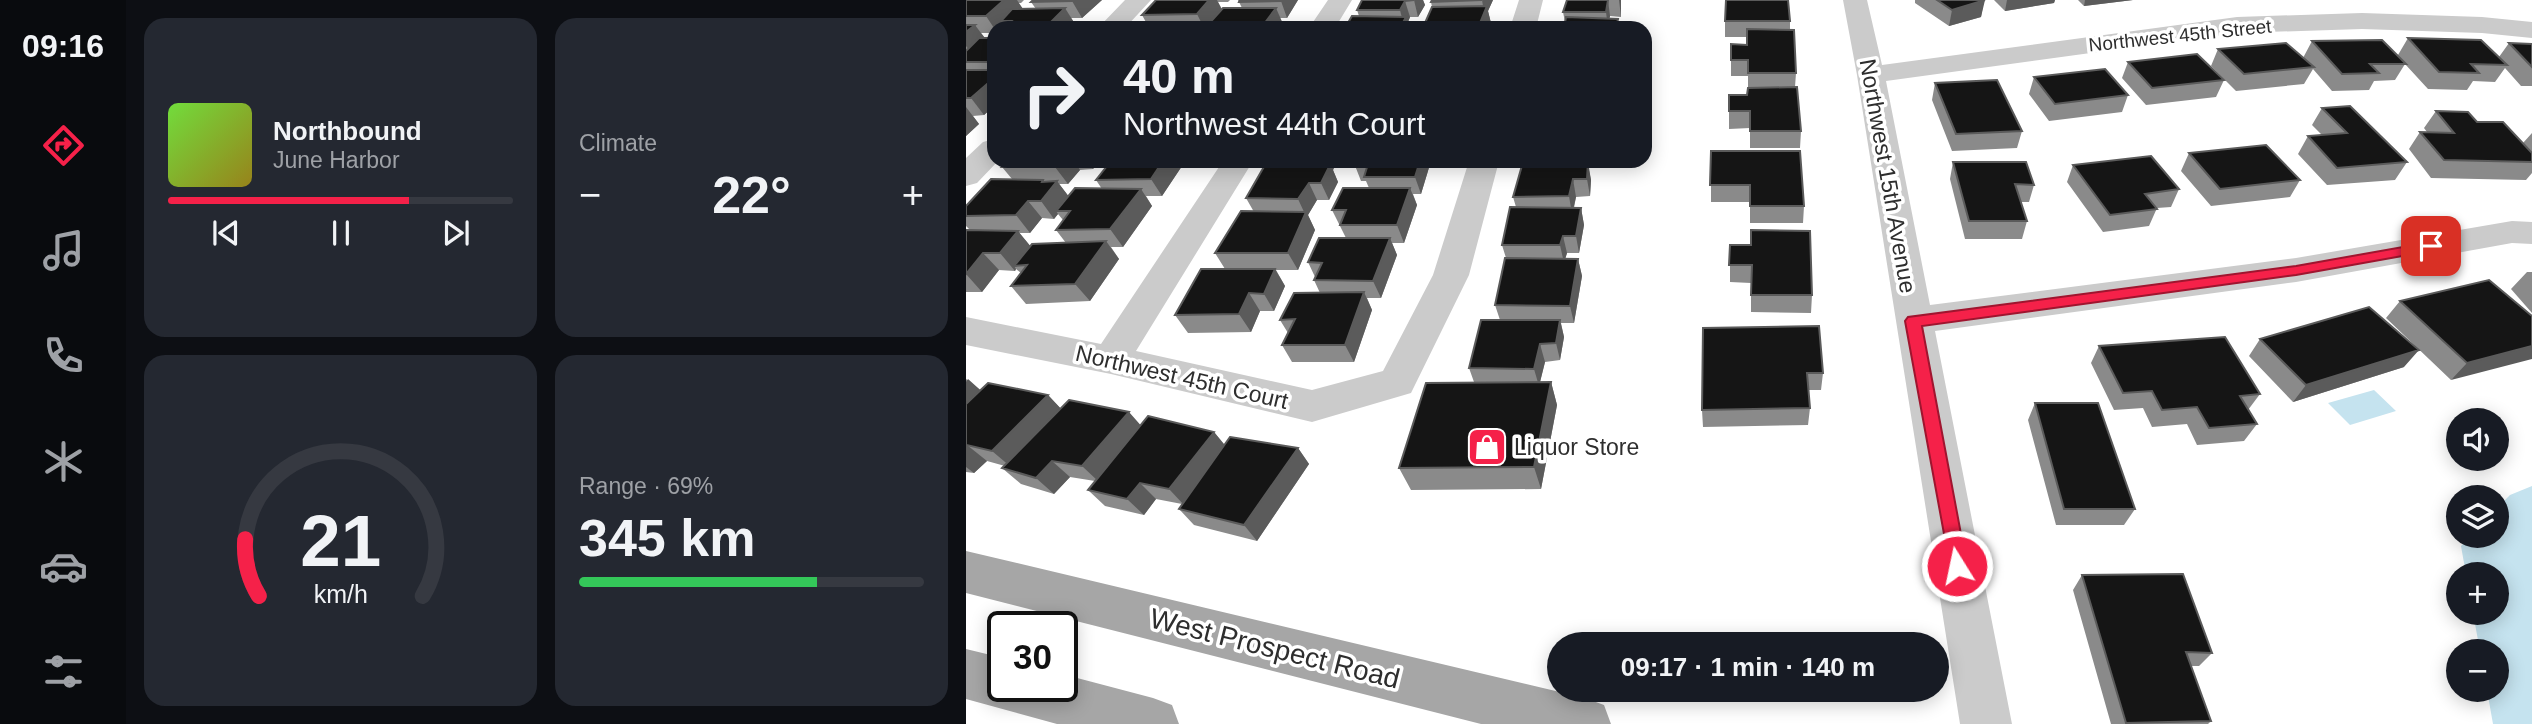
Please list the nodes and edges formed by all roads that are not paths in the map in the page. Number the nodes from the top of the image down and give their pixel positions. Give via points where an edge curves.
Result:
1 (1139, 0) edge
2 (1340, 0) edge
3 (1531, 0) edge
4 (1855, 0) edge
5 (1118, 21) edge
6 (1326, 21) edge
7 (1525, 21) edge
8 (2532, 30) edge
9 (1871, 75) junction
10 (987, 155) edge
11 (1234, 168) edge
12 (1482, 168) edge
13 (966, 176) edge
14 (2532, 233) edge
15 (1913, 321) junction
16 (966, 331) edge
17 (1111, 360) junction
18 (966, 572) edge
19 (966, 674) edge
20 (987, 680) edge
21 (1071, 702) edge
22 (1153, 724) edge
23 (1585, 724) edge
24 (1986, 724) edge

1 - 5 street
2 - 6 street
3 - 7 street
4 - 9 street, Northwest 15th Avenue
8 - 9 street, Northwest 45th Street via 2362,21 2237,25
9 - 15 street, Northwest 15th Avenue
10 - 13 street
11 - 17 street
12 - 17 street, Northwest 45th Court via 1451,275 1397,382 1312,406
14 - 15 street via 2512,232 2296,271
15 - 24 street, Northwest 15th Avenue
16 - 17 street, Northwest 45th Court
18 - 23 main road, West Prospect Road
19 - 20 main road
21 - 22 main road

